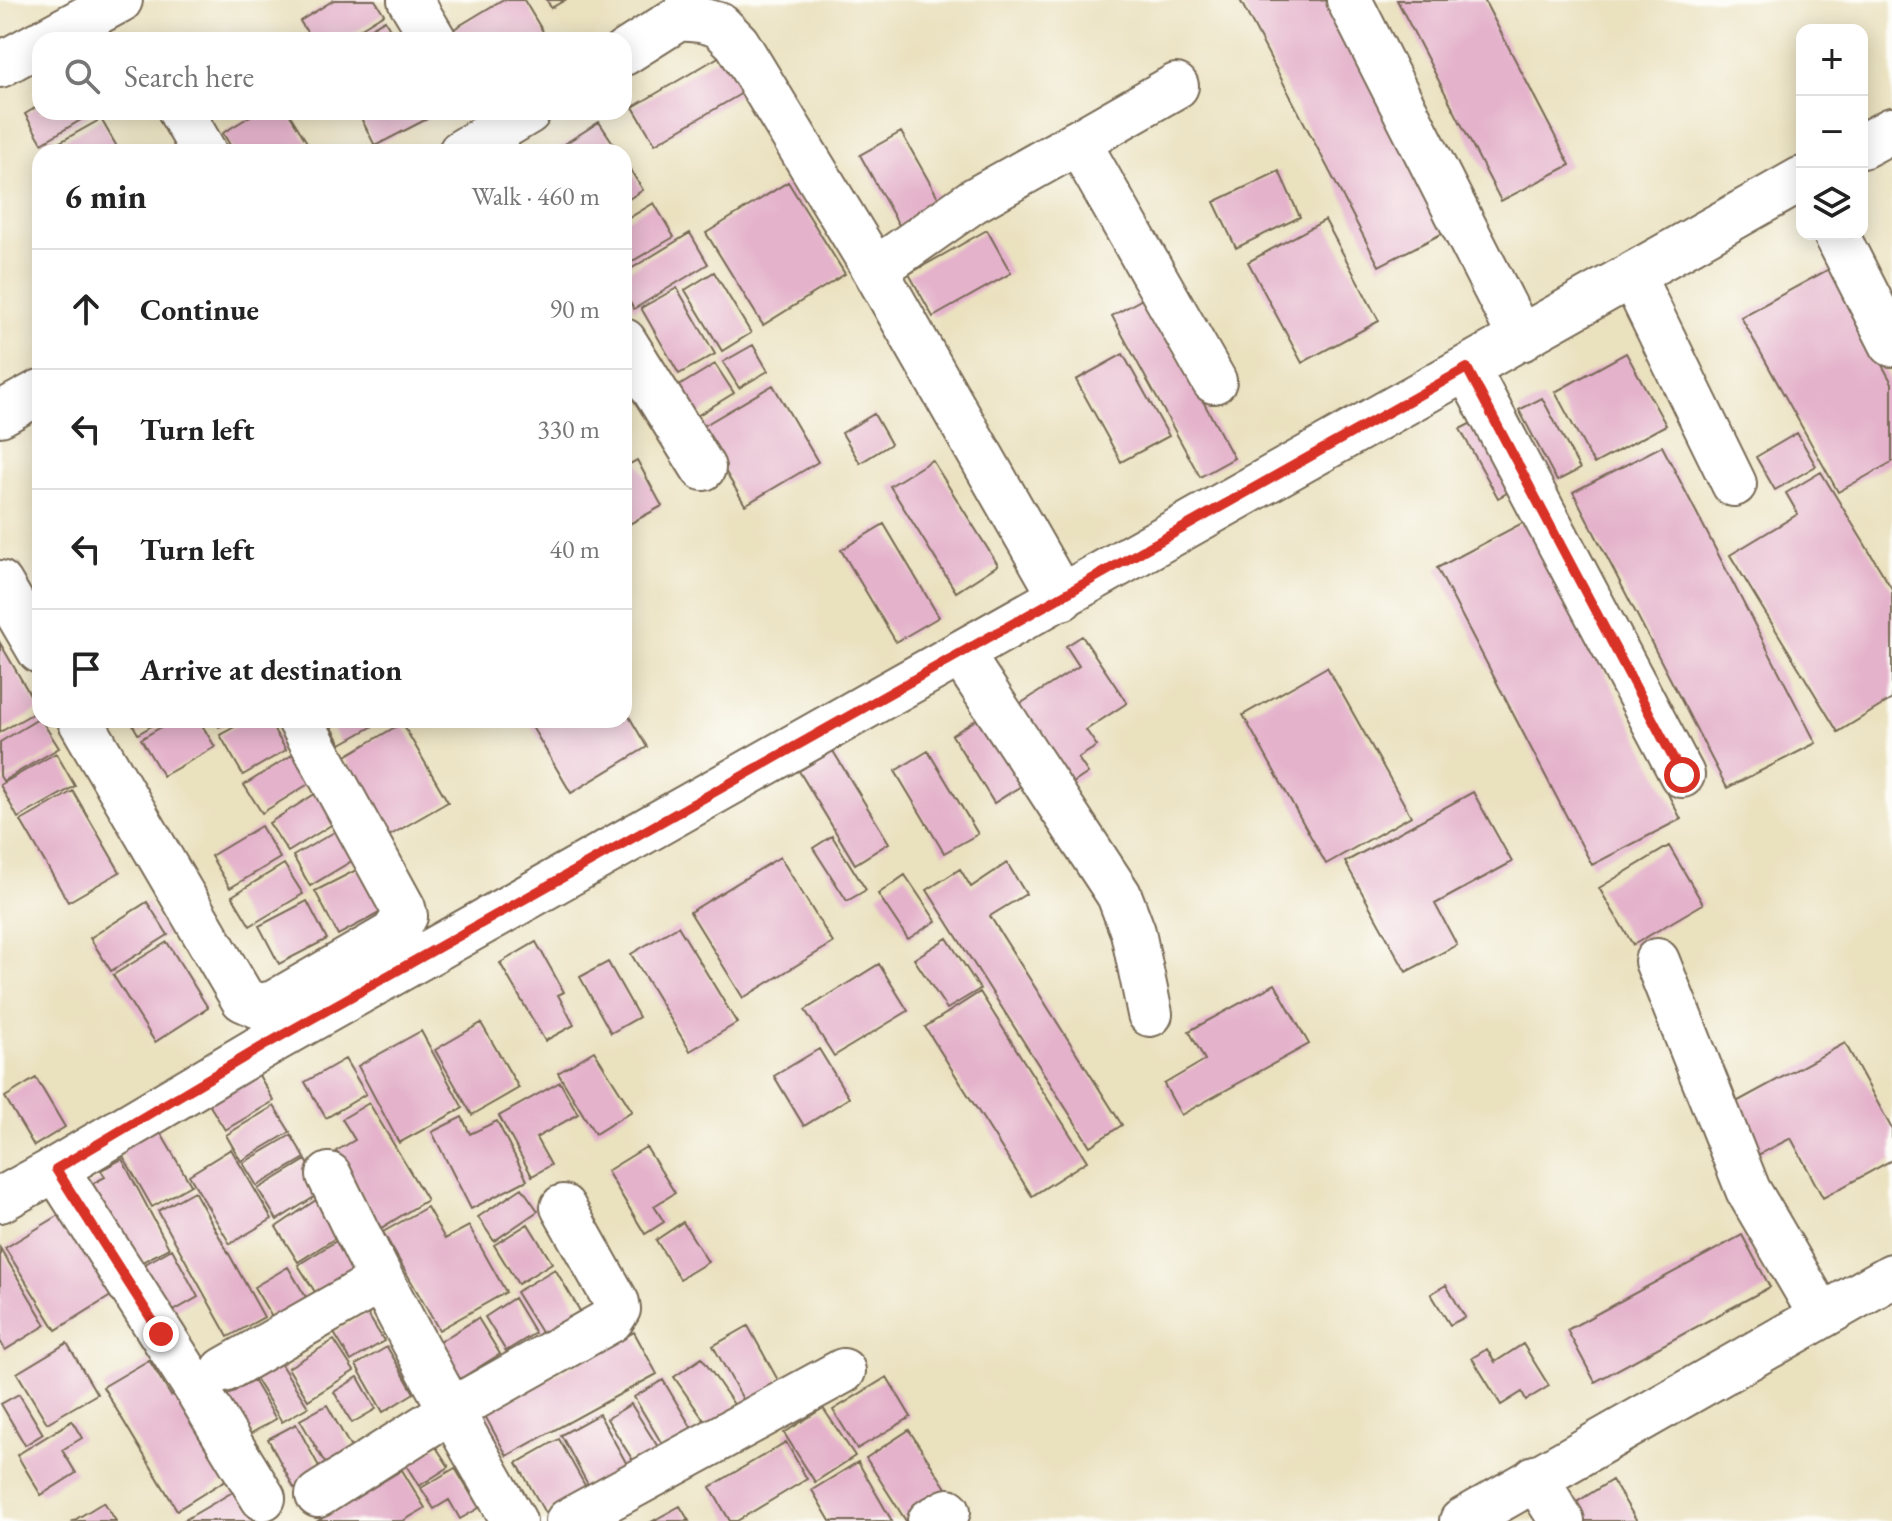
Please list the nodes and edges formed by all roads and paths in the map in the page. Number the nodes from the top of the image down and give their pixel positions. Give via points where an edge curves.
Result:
1 (120, 0) edge
2 (410, 0) edge
3 (1349, 0) edge
4 (61, 32) edge
5 (429, 32) edge
6 (32, 47) edge
7 (632, 48) edge
8 (0, 65) edge
9 (1176, 86) dead end
10 (186, 120) edge
11 (514, 120) edge
12 (1892, 130) edge
13 (483, 138) edge
14 (1078, 142) junction
15 (1868, 143) edge
16 (199, 144) edge
17 (1796, 182) edge
18 (1839, 240) edge
19 (875, 270) junction
20 (1632, 275) junction
21 (1521, 339) junction
22 (1892, 344) edge
23 (632, 354) edge
24 (1467, 368) junction
25 (1214, 381) dead end
26 (32, 396) edge
27 (0, 414) edge
28 (703, 468) dead end
29 (1734, 484) dead end
30 (0, 583) edge
31 (1062, 598) junction
32 (32, 637) edge
33 (961, 654) junction
34 (85, 728) edge
35 (304, 728) edge
36 (1682, 775) dead end
37 (1657, 961) dead end
38 (1150, 1014) dead end
39 (56, 1169) junction
40 (329, 1175) dead end
41 (0, 1200) edge
42 (563, 1207) dead end
43 (1892, 1276) edge
44 (380, 1281) junction
45 (1821, 1315) junction
46 (224, 1370) dead end
47 (843, 1371) dead end
48 (450, 1411) junction
49 (1535, 1478) junction
50 (318, 1495) dead end
51 (263, 1498) dead end
52 (514, 1521) edge
53 (568, 1521) edge
54 (1462, 1521) edge
55 (1562, 1521) edge

1 - 4 street
2 - 5 street
3 - 21 street
6 - 8 street
7 - 19 street via 679,18 719,25 737,43
9 - 14 street
10 - 16 street
11 - 13 street
12 - 15 street
14 - 19 street via 973,201
14 - 25 street
17 - 20 street
18 - 22 street
19 - 31 street
20 - 21 street
20 - 29 street
21 - 24 street
23 - 28 street
24 - 31 street
24 - 36 street
26 - 27 street
30 - 32 street
31 - 33 street
33 - 38 street via 1119,895 1133,932
33 - 39 street via 265,1045
34 - 35 street via 243,999 259,1006 274,1003 393,934 405,916
37 - 45 street via 1748,1190
39 - 41 street
39 - 51 street
40 - 44 street
42 - 48 street via 617,1303 616,1314
43 - 45 street
44 - 46 street
44 - 48 street
45 - 49 street
47 - 53 street
48 - 50 street
48 - 52 street
49 - 54 street
49 - 55 street

